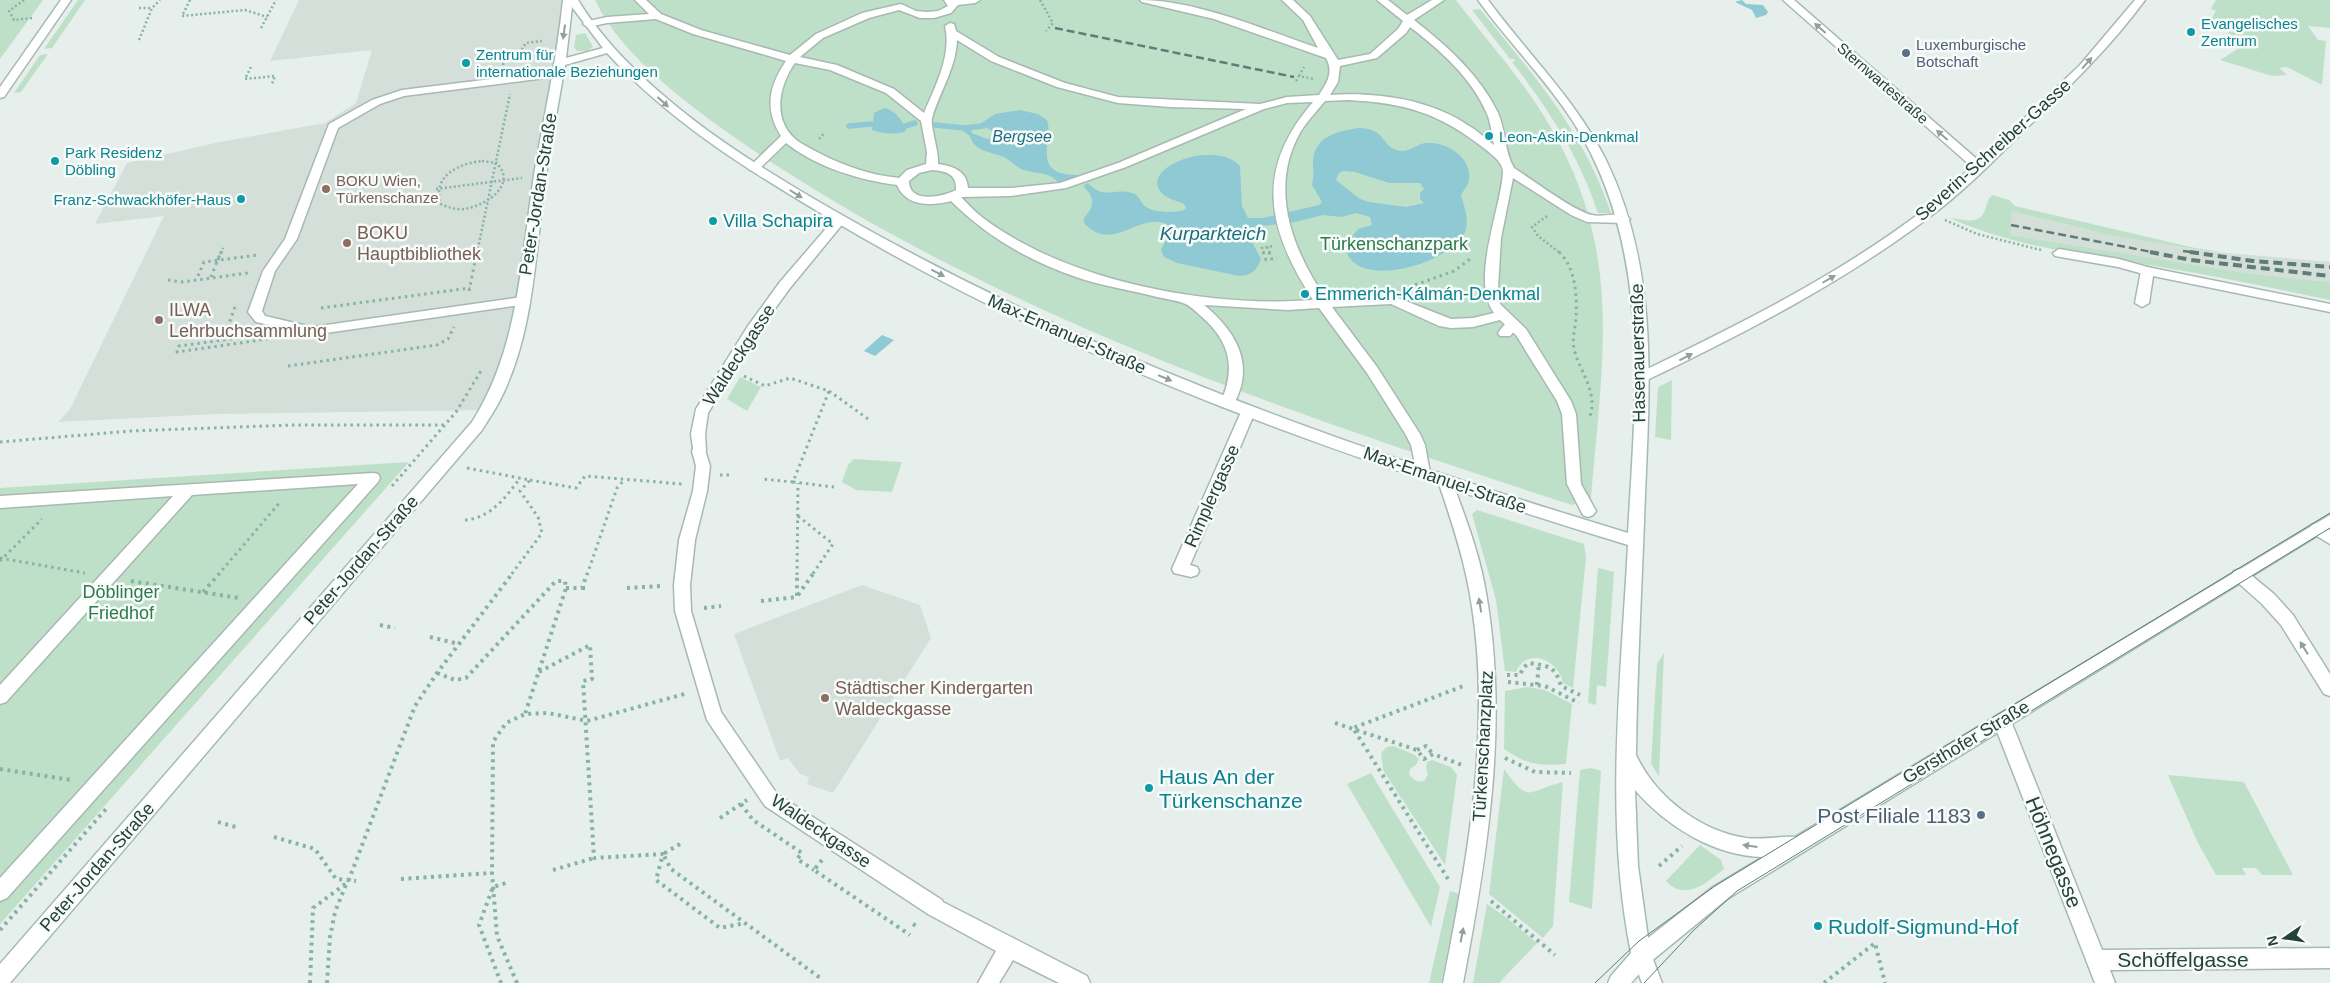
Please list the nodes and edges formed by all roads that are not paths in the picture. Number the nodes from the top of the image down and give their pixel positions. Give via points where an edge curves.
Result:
1 (66, 0) edge
2 (568, 0) edge
3 (573, 0) edge
4 (640, 0) edge
5 (975, 0) edge
6 (1145, 0) edge
7 (1287, 0) edge
8 (1382, 0) edge
9 (1439, 0) edge
10 (1483, 0) edge
11 (1788, 0) edge
12 (2140, 0) edge
13 (952, 2) edge
14 (902, 3) edge
15 (943, 13) junction
16 (656, 16) junction
17 (1408, 21) junction
18 (588, 24) junction
19 (954, 33) junction
20 (610, 49) junction
21 (1326, 54) junction
22 (792, 59) junction
23 (1335, 64) junction
24 (558, 69) junction
25 (0, 95) edge
26 (1321, 98) junction
27 (1260, 107) junction
28 (926, 120) junction
29 (787, 137) junction
30 (1502, 157) junction
31 (932, 167) junction
32 (1979, 167) junction
33 (754, 168) junction
34 (1509, 170) junction
35 (902, 182) junction
36 (958, 194) junction
37 (1624, 219) junction
38 (839, 221) junction
39 (2059, 253) dead end
40 (2147, 271) junction
41 (1189, 300) junction
42 (522, 301) junction
43 (2142, 303) dead end
44 (1323, 304) junction
45 (2330, 308) edge
46 (1502, 315) junction
47 (1642, 378) junction
48 (1227, 404) junction
49 (1248, 412) junction
50 (1422, 473) junction
51 (1446, 481) junction
52 (189, 489) junction
53 (0, 502) edge
54 (1588, 511) dead end
55 (2326, 529) edge
56 (1635, 541) junction
57 (1191, 571) dead end
58 (2240, 575) junction
59 (2330, 689) edge
60 (0, 697) edge
61 (2002, 721) junction
62 (1626, 752) junction
63 (1798, 844) junction
64 (0, 892) edge
65 (1008, 948) junction
66 (1642, 956) junction
67 (2330, 958) edge
68 (2096, 960) junction
69 (0, 979) edge
70 (988, 983) edge
71 (1080, 983) edge
72 (1453, 983) edge
73 (1618, 983) edge
74 (1652, 983) edge
75 (2105, 983) edge

1 - 25 street
2 -> 24 street, Peter-Jordan-Straße
3 - 18 street, Max-Emanuel-Straße
4 - 16 street
5 - 13 street
6 - 21 street via 1217,17
7 - 21 street via 1305,15
8 - 17 street
9 - 17 street
10 - 37 street, Hasenauerstraße via 1578,121 1603,167
32 -> 11 street, Sternwartestraße
32 -> 12 street, Severin-Schreiber-Gasse via 2084,67
13 - 15 street via 953,7
14 - 15 street via 916,14
14 - 22 street via 842,25 810,43
15 - 19 street
16 - 18 street
16 - 22 street via 697,32
17 - 23 street via 1402,31 1373,56
17 - 30 street via 1462,67 1482,94 1493,115
18 - 20 street, Max-Emanuel-Straße
19 - 27 street via 995,59 1087,93 1139,103
19 - 28 street via 940,89
20 - 24 street
20 -> 33 street, Max-Emanuel-Straße via 670,109
21 - 23 street
22 - 28 street via 833,67 871,82 890,91
22 - 29 street via 776,93 777,117
23 - 26 street via 1332,83
24 - 42 street, Peter-Jordan-Straße
24 - 42 street via 402,93 376,102 333,126 291,239 269,270 254,312 261,319 312,331
26 - 27 street via 1287,100
26 - 30 street via 1384,99 1432,112 1464,127
26 - 44 street via 1298,127 1284,156 1279,188 1281,219 1294,258
27 - 36 street via 1122,165 1062,186
28 - 31 street via 933,152
29 - 33 street
29 - 35 street via 826,161 854,173
30 - 34 street
31 - 35 street via 911,173
31 - 36 street via 956,172 961,178
47 -> 32 street, Severin-Schreiber-Gasse via 1753,323 1839,273 1928,212
33 -> 38 street, Max-Emanuel-Straße
34 - 37 street via 1575,212 1591,218
34 - 46 street via 1495,238 1492,288 1494,304
35 - 36 street via 905,190 920,199 940,200
36 - 41 street via 977,220 1044,259 1081,274
37 - 47 street, Hasenauerstraße via 1640,304
38 -> 48 street, Max-Emanuel-Straße via 993,301
38 - 65 street, Waldeckgasse via 753,329 701,413 698,434 704,466 687,540 683,611 713,715 771,800 935,907
39 - 40 street
40 - 43 street
40 - 45 street
41 - 44 street via 1288,306
41 - 48 street via 1217,321 1232,350 1236,383
42 - 69 street, Peter-Jordan-Straße via 509,366 487,412
44 - 46 street via 1393,300 1452,324 1489,320
44 - 50 street via 1367,363 1413,434
46 - 54 street via 1564,401 1570,418 1574,484
47 - 56 street, Hasenauerstraße
48 - 49 street, Max-Emanuel-Straße
49 - 50 street, Max-Emanuel-Straße
49 - 57 street, Rimplergasse via 1180,569
50 - 51 street, Max-Emanuel-Straße
51 - 56 street, Max-Emanuel-Straße
72 -> 51 street, Türkenschanzplatz via 1471,890 1482,798 1488,676 1474,570
52 - 53 street
52 - 60 street
52 - 64 street via 373,478
55 - 58 street, Gersthofer Straße
56 - 62 street
59 -> 58 street via 2287,620
58 - 61 street, Gersthofer Straße
61 - 63 street, Gersthofer Straße
61 - 68 street, Höhnegasse
63 -> 62 street via 1753,847 1727,842 1701,830 1674,814 1644,787
62 - 66 street via 1627,865
63 - 66 street, Gersthofer Straße via 1720,893
65 - 70 street
65 - 71 street, Waldeckgasse
66 - 73 street, Gersthofer Straße
66 - 74 street
67 - 68 street, Schöffelgasse
68 - 75 street, Höhnegasse

